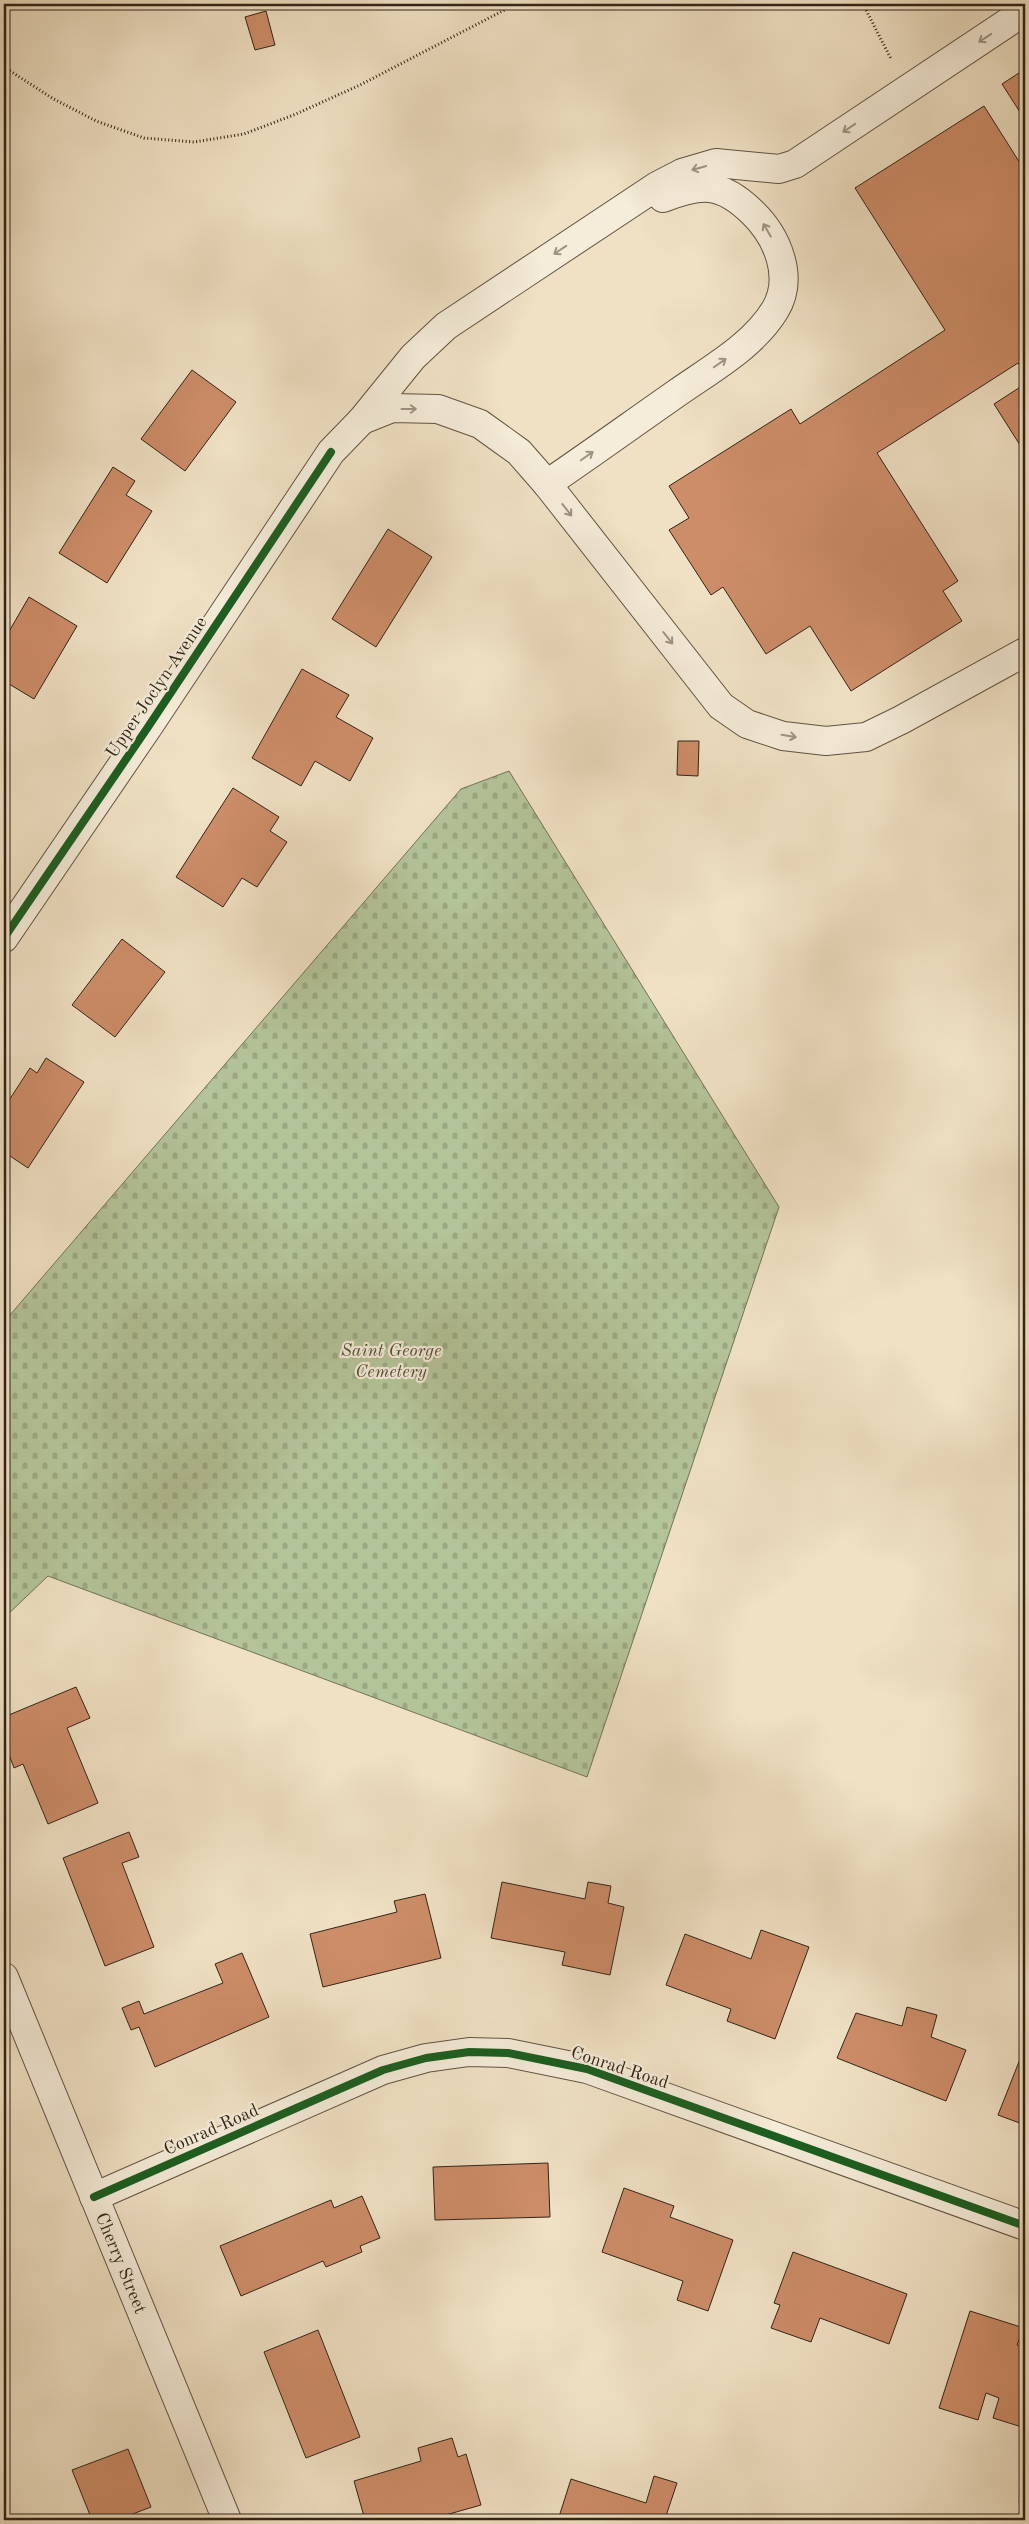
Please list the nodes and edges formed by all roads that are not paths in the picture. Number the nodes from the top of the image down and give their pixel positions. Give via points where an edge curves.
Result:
1 (1025, 11) edge
2 (609, 216) junction
3 (362, 420) junction
4 (547, 484) junction
5 (1025, 652) edge
6 (4, 938) edge
7 (4, 1977) edge
8 (94, 2197) junction
9 (1025, 2226) edge
10 (227, 2520) edge

1 -> 2 street via 795,164 780,169 716,163 690,170
2 -> 3 street, Upper Joclyn Avenue via 446,326 413,357
4 -> 2 street via 726,359 759,331 776,309 785,277 777,248 765,224 736,196 713,187 687,189
3 -> 4 street via 392,408 438,409 480,424 519,452
3 - 6 street, Upper Joclyn Avenue via 331,452
4 -> 5 street via 721,706 747,724 783,736 826,742 866,737
7 - 8 street, Cherry Street
8 - 9 street, Conrad Road via 383,2070 426,2058 469,2052 508,2053 587,2069
8 - 10 street, Cherry Street

